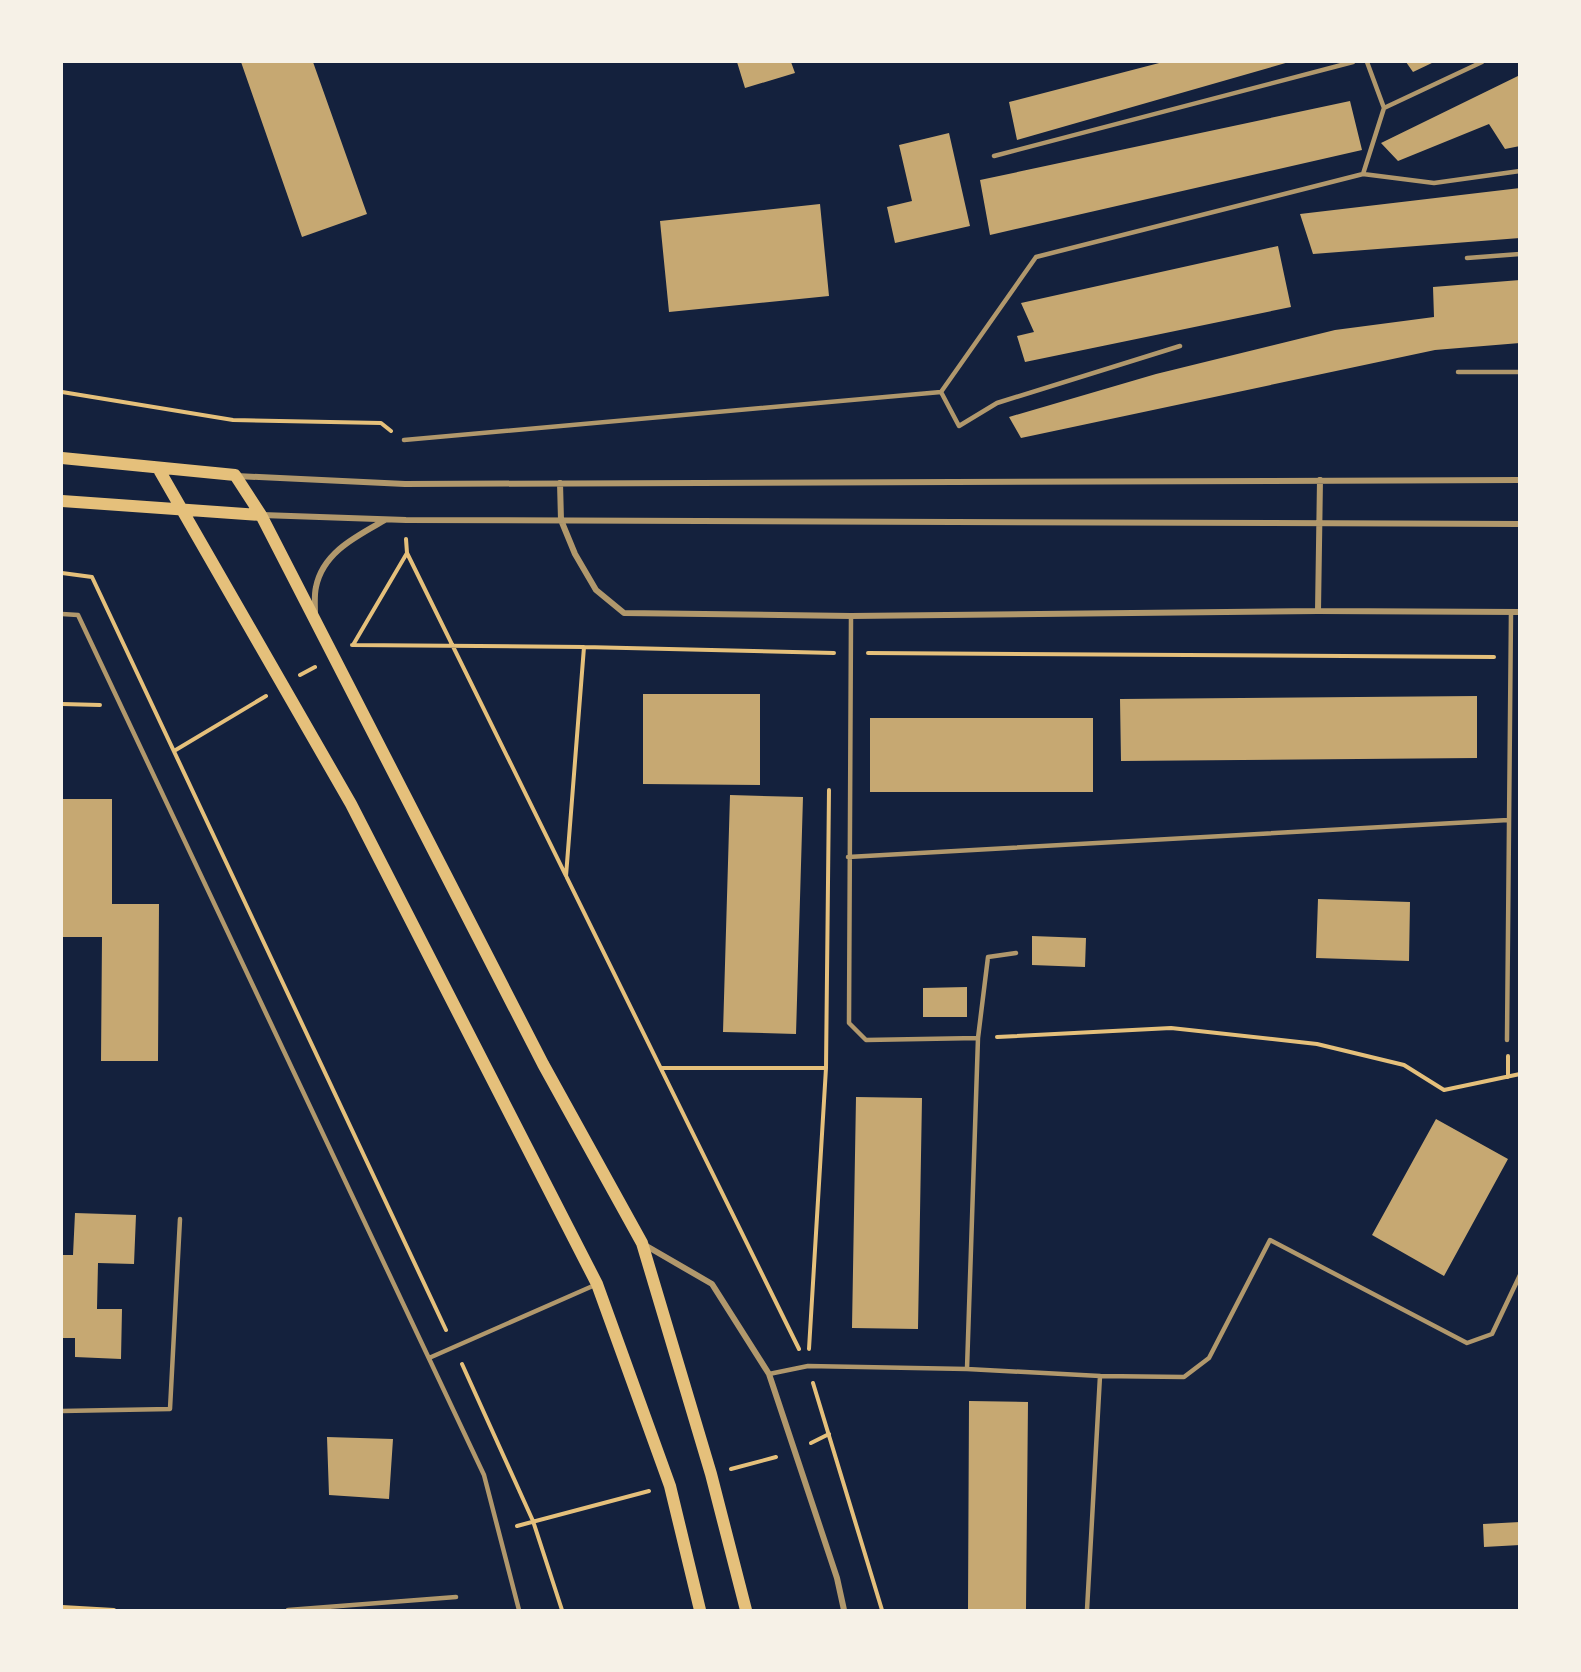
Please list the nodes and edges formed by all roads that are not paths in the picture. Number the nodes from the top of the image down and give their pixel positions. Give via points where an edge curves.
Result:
1 (1353, 62) edge
2 (1367, 62) edge
3 (1482, 62) edge
4 (1384, 108) junction
5 (994, 156) dead end
6 (1520, 171) edge
7 (1363, 174) junction
8 (1520, 254) edge
9 (1467, 258) dead end
10 (1180, 346) dead end
11 (1458, 372) dead end
12 (1520, 372) edge
13 (941, 392) junction
14 (404, 440) road end
15 (62, 458) edge
16 (158, 468) junction
17 (235, 476) junction
18 (1320, 480) junction
19 (1520, 480) edge
20 (560, 483) junction
21 (62, 501) edge
22 (181, 510) junction
23 (261, 514) junction
24 (385, 519) junction
25 (561, 520) junction
26 (1319, 523) junction
27 (1520, 524) edge
28 (1318, 611) junction
29 (1511, 612) junction
30 (1520, 612) edge
31 (62, 614) edge
32 (851, 616) junction
33 (315, 619) junction
34 (1508, 820) junction
35 (848, 857) junction
36 (1016, 953) dead end
37 (978, 1038) junction
38 (1507, 1040) dead end
39 (180, 1219) dead end
40 (642, 1243) junction
41 (1520, 1275) edge
42 (597, 1284) junction
43 (429, 1358) junction
44 (967, 1369) junction
45 (769, 1374) junction
46 (1100, 1376) junction
47 (62, 1411) edge
48 (456, 1597) dead end
49 (288, 1611) edge
50 (519, 1611) edge
51 (700, 1611) edge
52 (746, 1611) edge
53 (844, 1611) edge
54 (1087, 1611) edge

1 - 5 lane
2 - 4 lane
3 - 4 lane
4 - 7 lane
6 - 7 lane via 1434,183
7 - 13 lane via 1036,256
8 - 9 lane
10 - 13 lane via 997,403 959,426
11 - 12 lane
13 - 14 lane
15 - 16 main road
16 - 17 main road
16 - 22 main road
17 - 20 street via 405,484
17 - 23 main road
18 - 19 street
18 - 20 street
18 - 26 street
20 - 25 street
21 - 22 main road
22 - 23 main road
22 - 42 main road via 351,804
23 - 24 street
23 - 33 main road
24 - 25 street
24 - 33 street via 350,540 326,561 316,587
25 - 26 street
25 - 32 street via 575,555 596,590 624,613
26 - 27 street
26 - 28 street
28 - 29 street
28 - 32 street
29 - 30 street
29 - 34 lane
31 - 43 lane via 78,615
32 - 35 lane
33 - 40 main road via 543,1064
34 - 35 lane
34 - 38 lane
35 - 37 lane via 849,1023 866,1040
36 - 37 lane via 988,957
37 - 44 lane
39 - 47 lane via 170,1408
40 - 45 street via 712,1284
40 - 52 main road via 711,1474
41 - 46 lane via 1492,1334 1467,1343 1270,1240 1209,1358 1184,1377
42 - 43 lane
42 - 51 main road via 670,1486
43 - 50 lane via 484,1475
44 - 45 lane via 808,1366
44 - 46 lane
45 - 53 street via 837,1578
46 - 54 lane
48 - 49 lane

